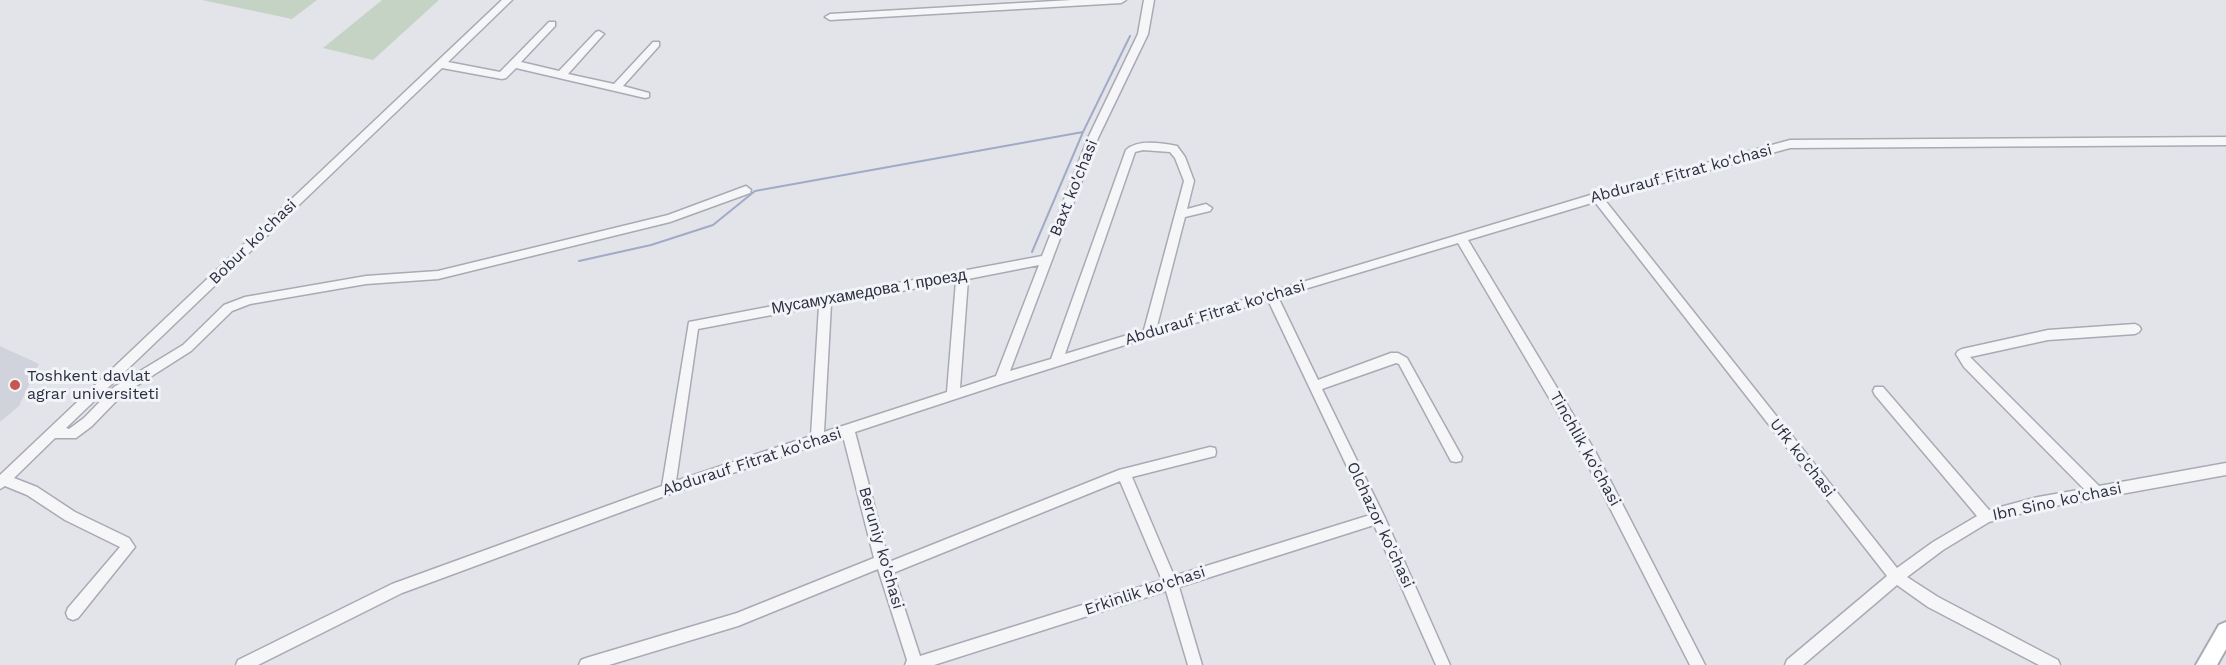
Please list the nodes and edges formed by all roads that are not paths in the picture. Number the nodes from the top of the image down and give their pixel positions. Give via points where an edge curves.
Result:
1 (507, 0) edge
2 (1121, 0) edge
3 (1149, 0) edge
4 (830, 17) dead end
5 (552, 24) dead end
6 (599, 34) dead end
7 (656, 44) dead end
8 (440, 64) junction
9 (514, 64) junction
10 (561, 75) junction
11 (616, 88) junction
12 (645, 95) dead end
13 (2226, 141) edge
14 (746, 190) dead end
15 (1597, 197) junction
16 (1206, 208) dead end
17 (1179, 215) junction
18 (1461, 238) junction
19 (1045, 260) junction
20 (962, 275) junction
21 (1271, 296) junction
22 (825, 299) junction
23 (2135, 329) dead end
24 (1149, 333) junction
25 (1056, 362) junction
26 (1001, 379) junction
27 (1315, 386) junction
28 (1879, 391) dead end
29 (953, 396) junction
30 (848, 430) junction
31 (53, 433) junction
32 (818, 440) junction
33 (1210, 452) dead end
34 (1456, 457) dead end
35 (2226, 469) edge
36 (1124, 474) junction
37 (2, 482) edge
38 (668, 489) junction
39 (2097, 493) junction
40 (1986, 517) junction
41 (1378, 518) junction
42 (884, 566) junction
43 (1896, 577) junction
44 (1170, 582) junction
45 (73, 613) dead end
46 (2226, 631) edge
47 (2226, 646) edge
48 (915, 664) edge
49 (243, 665) edge
50 (585, 665) edge
51 (1195, 665) edge
52 (1443, 665) edge
53 (1698, 665) edge
54 (1792, 665) edge
55 (2053, 665) edge
56 (2206, 665) edge
57 (2215, 665) edge

1 - 8 street, Bobur ko'chasi
2 - 4 street
3 - 19 street, Baxt ko'chasi via 1143,34 1093,138
5 - 9 street
6 - 10 street
7 - 11 street
8 - 9 street via 502,76
8 - 31 street, Bobur ko'chasi
9 - 10 street
10 - 11 street
11 - 12 street
13 - 15 street, Abdurauf Fitrat ko'chasi via 1790,144
14 - 31 street via 670,218 438,275 366,280 249,300 228,308 187,348 118,391 71,434
15 - 18 street, Abdurauf Fitrat ko'chasi
15 - 43 street, Ufk ko'chasi
16 - 17 street
17 - 24 street
17 - 25 street via 1189,181 1178,153 1173,149 1135,147
18 - 21 street, Abdurauf Fitrat ko'chasi
18 - 53 street, Tinchlik ko'chasi via 1590,455
19 - 20 street, Мусамухамедова 1 проезд
19 - 26 street, Baxt ko'chasi
20 - 22 street, Мусамухамедова 1 проезд
20 - 29 street
21 - 24 street, Abdurauf Fitrat ko'chasi
21 - 27 street, Olchazor ko'chasi
22 - 32 street
22 - 38 street, Мусамухамедова 1 проезд via 693,325
23 - 39 street via 2048,335 1962,354
24 - 25 street, Abdurauf Fitrat ko'chasi
25 - 26 street, Abdurauf Fitrat ko'chasi
26 - 29 street, Abdurauf Fitrat ko'chasi
27 - 34 street via 1398,358
27 - 41 street, Olchazor ko'chasi
28 - 40 street
29 - 30 street, Abdurauf Fitrat ko'chasi
30 - 32 street, Abdurauf Fitrat ko'chasi
30 - 42 street, Beruniy ko'chasi
31 - 37 street, Bobur ko'chasi
32 - 38 street, Abdurauf Fitrat ko'chasi
33 - 36 street
35 - 39 street, Ibn Sino ko'chasi
36 - 42 street
36 - 44 street
37 - 45 street via 32,491 70,516 124,542 128,548
38 - 49 street, Abdurauf Fitrat ko'chasi via 397,588
39 - 40 street, Ibn Sino ko'chasi
40 - 43 street, Ibn Sino ko'chasi
41 - 44 street, Erkinlik ko'chasi
41 - 52 street, Olchazor ko'chasi
42 - 48 street, Beruniy ko'chasi
42 - 50 street via 738,619
43 - 54 street, Ibn Sino ko'chasi
43 - 55 street, Ufk ko'chasi via 1933,602
44 - 48 street, Erkinlik ko'chasi
44 - 51 street
46 - 56 main road
47 - 57 main road

